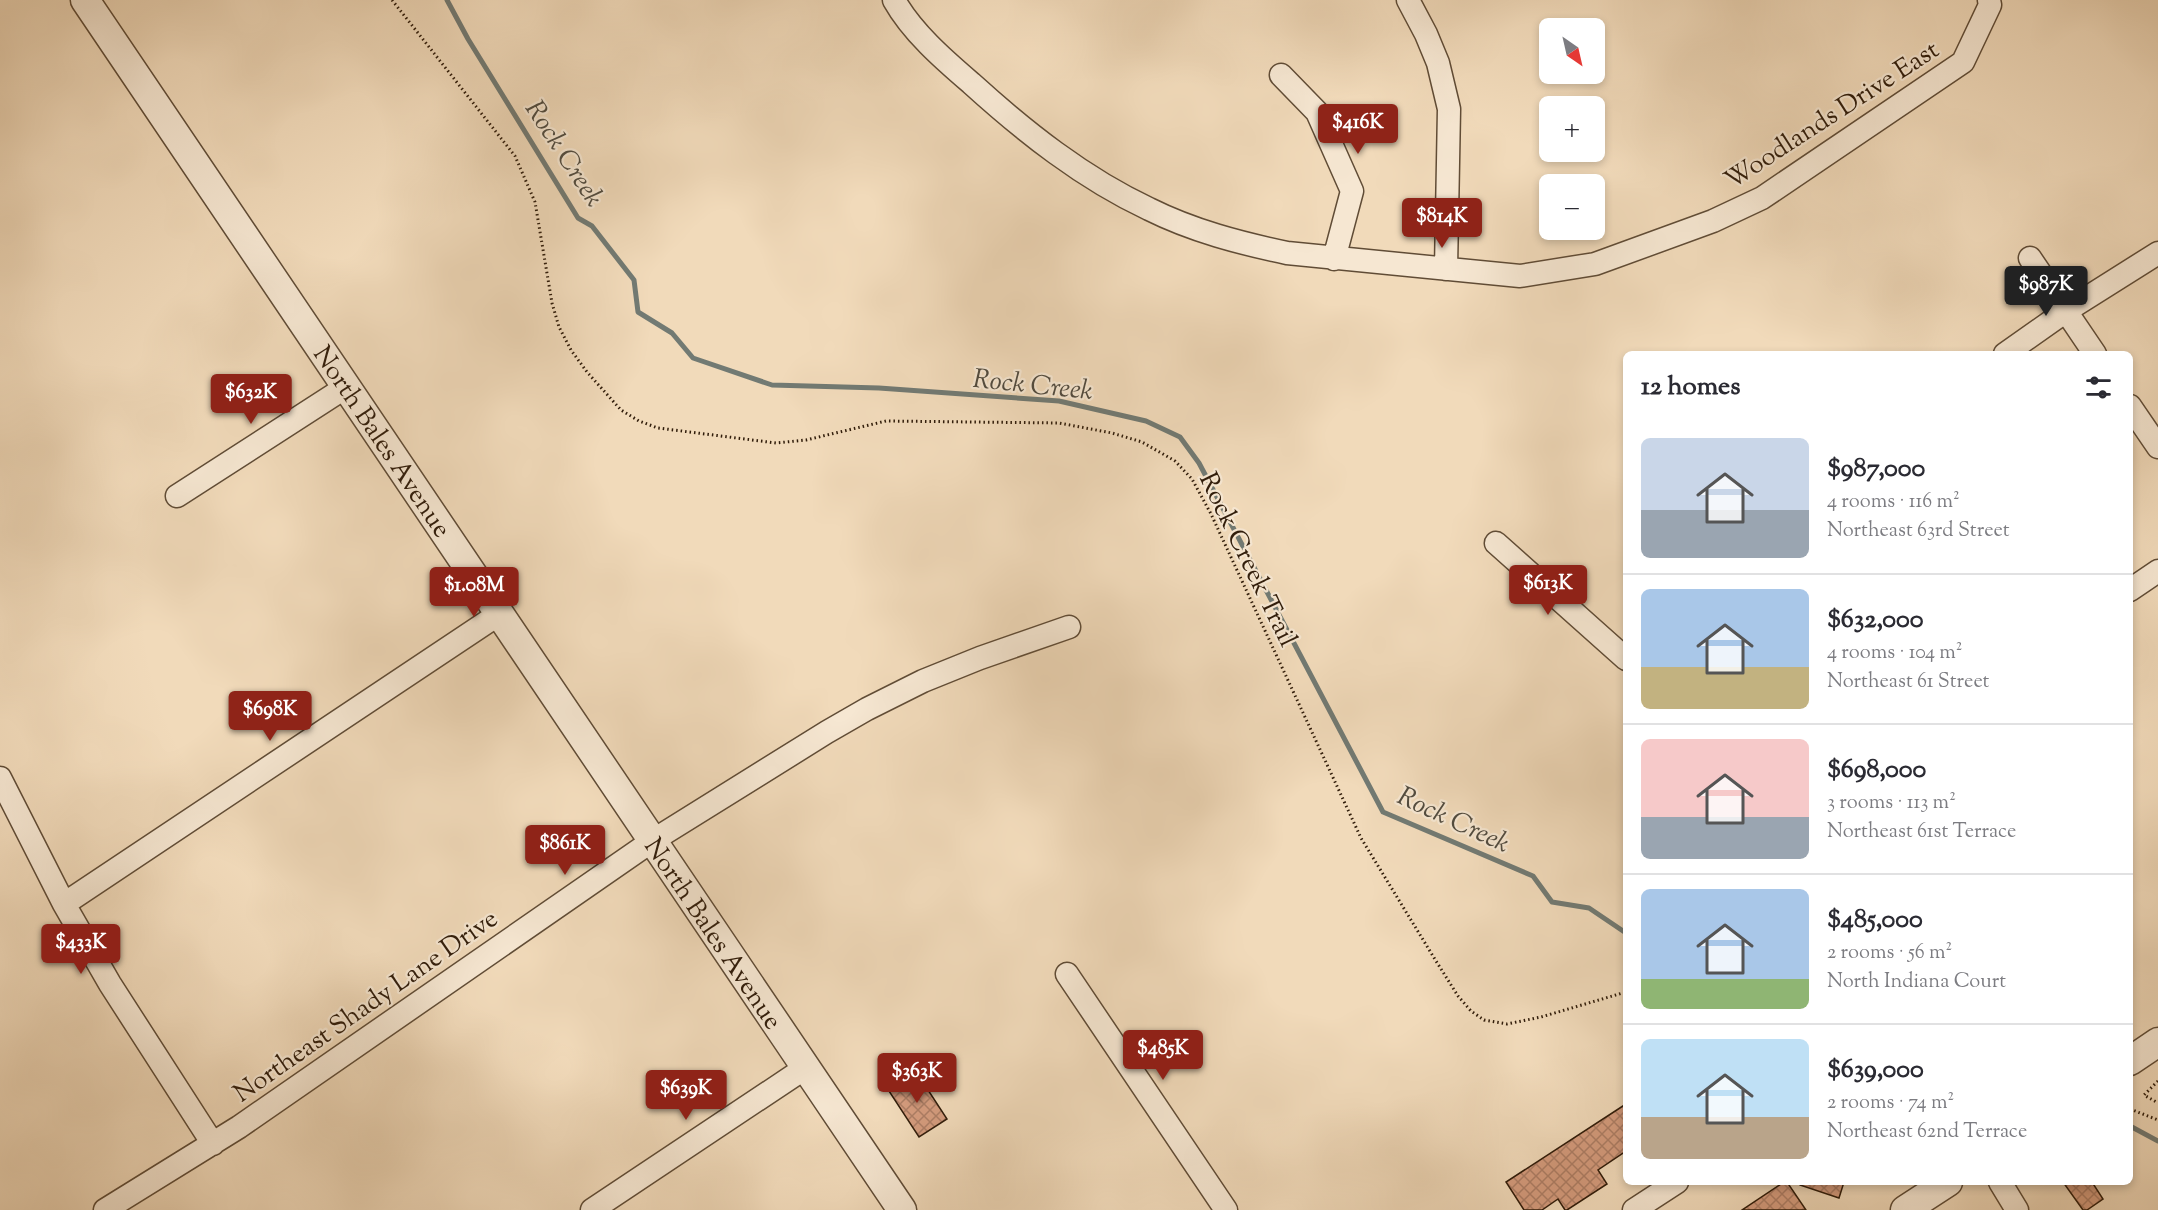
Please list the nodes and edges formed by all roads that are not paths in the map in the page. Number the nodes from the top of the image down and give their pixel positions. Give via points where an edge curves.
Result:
1 (85, 0) edge
2 (894, 0) edge
3 (1408, 0) edge
4 (1989, 0) edge
5 (1281, 75) dead end
6 (2158, 253) edge
7 (2030, 258) dead end
8 (1334, 259) junction
9 (1446, 269) junction
10 (2066, 311) junction
11 (2009, 351) edge
12 (2093, 351) edge
13 (346, 387) junction
14 (2133, 410) edge
15 (2158, 447) edge
16 (177, 496) dead end
17 (1496, 543) dead end
18 (2158, 571) edge
19 (2133, 588) edge
20 (499, 614) junction
21 (1068, 627) dead end
22 (1623, 648) edge
23 (0, 778) edge
24 (652, 841) junction
25 (64, 904) junction
26 (1067, 974) dead end
27 (2158, 1042) edge
28 (2133, 1059) edge
29 (805, 1068) junction
30 (213, 1144) junction
31 (1672, 1185) edge
32 (1943, 1185) edge
33 (2002, 1185) edge
34 (105, 1210) edge
35 (591, 1210) edge
36 (902, 1210) edge
37 (1226, 1210) edge
38 (1635, 1210) edge
39 (1905, 1210) edge
40 (2017, 1210) edge

1 - 13 street, North Bales Avenue
2 - 8 street, Woodlands Drive East via 915,29 952,67 1002,111 1101,184 1149,210 1199,230 1251,246
3 - 9 street via 1438,63 1449,109
4 - 9 street, Woodlands Drive East via 1963,62 1762,198 1713,221 1595,264 1520,276
5 - 8 street via 1317,112 1352,191
6 - 10 street
7 - 10 street
8 - 9 street, Woodlands Drive East
10 - 11 street
10 - 12 street
13 - 16 street
13 - 20 street, North Bales Avenue
14 - 15 street
17 - 22 street
18 - 19 street
20 - 24 street, North Bales Avenue
20 - 25 street
21 - 24 street, Northeast Shady Lane Drive via 923,681 867,709
23 - 25 street
24 - 29 street, North Bales Avenue
24 - 30 street, Northeast Shady Lane Drive
25 - 30 street via 110,984
26 - 37 street
27 - 28 street
29 - 35 street
29 - 36 street, North Bales Avenue
30 - 34 street, Northeast Shady Lane Drive
31 - 38 street
32 - 39 street
33 - 40 street

